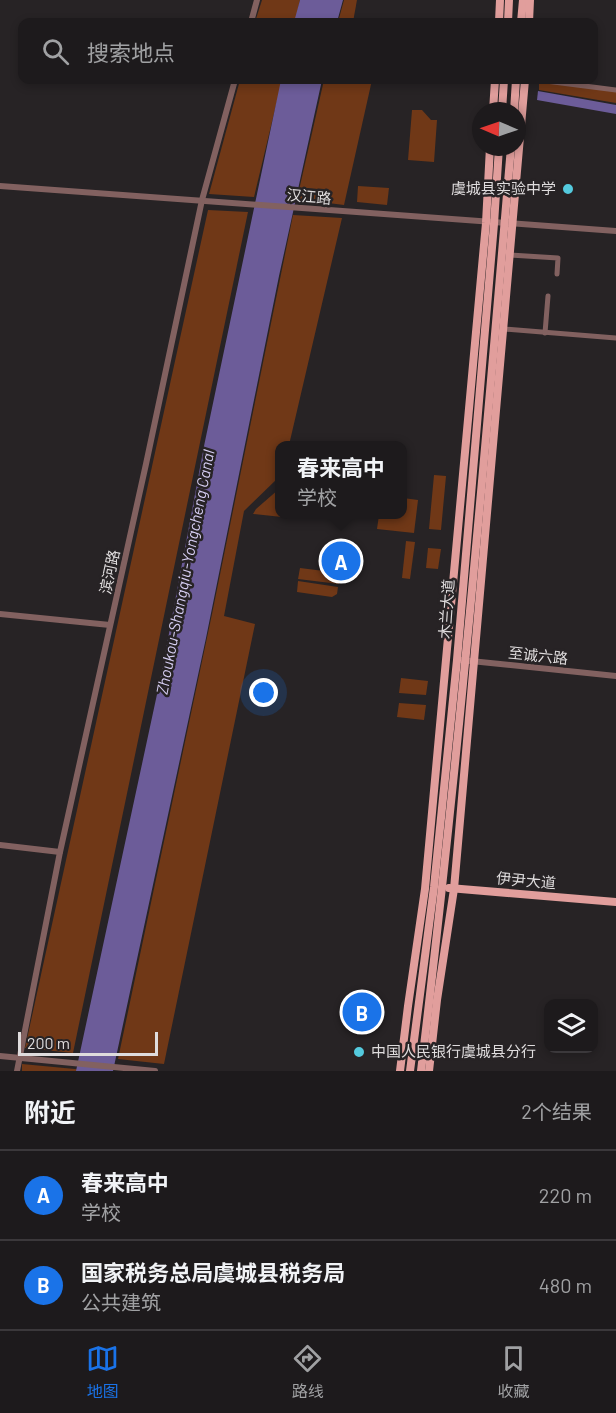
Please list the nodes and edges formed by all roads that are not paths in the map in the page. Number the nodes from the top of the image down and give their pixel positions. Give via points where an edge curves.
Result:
1 (257, 0) edge
2 (500, 0) edge
3 (509, 0) edge
4 (523, 0) edge
5 (530, 0) edge
6 (252, 18) edge
7 (499, 18) edge
8 (508, 18) edge
9 (521, 18) edge
10 (529, 18) edge
11 (234, 84) edge
12 (495, 84) edge
13 (504, 84) edge
14 (516, 84) edge
15 (525, 84) edge
16 (569, 84) edge
17 (616, 90) edge
18 (494, 102) edge
19 (503, 102) edge
20 (515, 102) edge
21 (490, 156) edge
22 (498, 156) edge
23 (511, 156) edge
24 (0, 186) edge
25 (202, 200) junction
26 (490, 223) junction
27 (509, 225) junction
28 (616, 231) edge
29 (510, 255) junction
30 (557, 274) dead end
31 (548, 296) dead end
32 (504, 329) junction
33 (545, 333) junction
34 (616, 338) edge
35 (0, 614) edge
36 (110, 625) junction
37 (466, 661) junction
38 (616, 676) edge
39 (0, 844) edge
40 (60, 852) junction
41 (439, 888) junction
42 (454, 888) junction
43 (616, 902) edge
44 (0, 1056) edge
45 (19, 1058) junction
46 (17, 1071) edge
47 (155, 1071) edge
48 (400, 1071) edge
49 (410, 1071) edge
50 (421, 1071) edge
51 (429, 1071) edge

1 - 6 street
2 - 7 main road
3 - 8 main road
4 - 9 main road
5 - 10 main road
11 - 25 street, 滨河路
12 - 18 main road
13 - 19 main road
14 - 20 main road
15 - 27 main road
16 - 17 street
21 - 26 main road
22 - 26 main road, 木兰大道
23 - 27 main road, 木兰大道
24 - 25 street, 汉江路
25 - 26 street, 汉江路
25 - 36 street, 滨河路
26 - 27 street, 汉江路
26 - 37 main road, 木兰大道
26 - 48 main road via 425,889
27 - 28 street, 汉江路
27 - 29 main road
27 - 37 main road, 木兰大道
29 - 30 street via 558,258
29 - 32 main road
31 - 33 street
32 - 33 street
32 - 37 main road
33 - 34 street
35 - 36 street
36 - 40 street, 滨河路
37 - 38 street, 至诚六路
37 - 41 main road, 木兰大道
37 - 42 main road
39 - 40 street
40 - 45 street, 滨河路
41 - 42 main road, 伊尹大道
41 - 49 main road, 木兰大道
41 - 50 main road, 木兰大道
42 - 43 main road, 伊尹大道
42 - 51 main road
44 - 45 street
45 - 46 street, 滨河路
45 - 47 street

